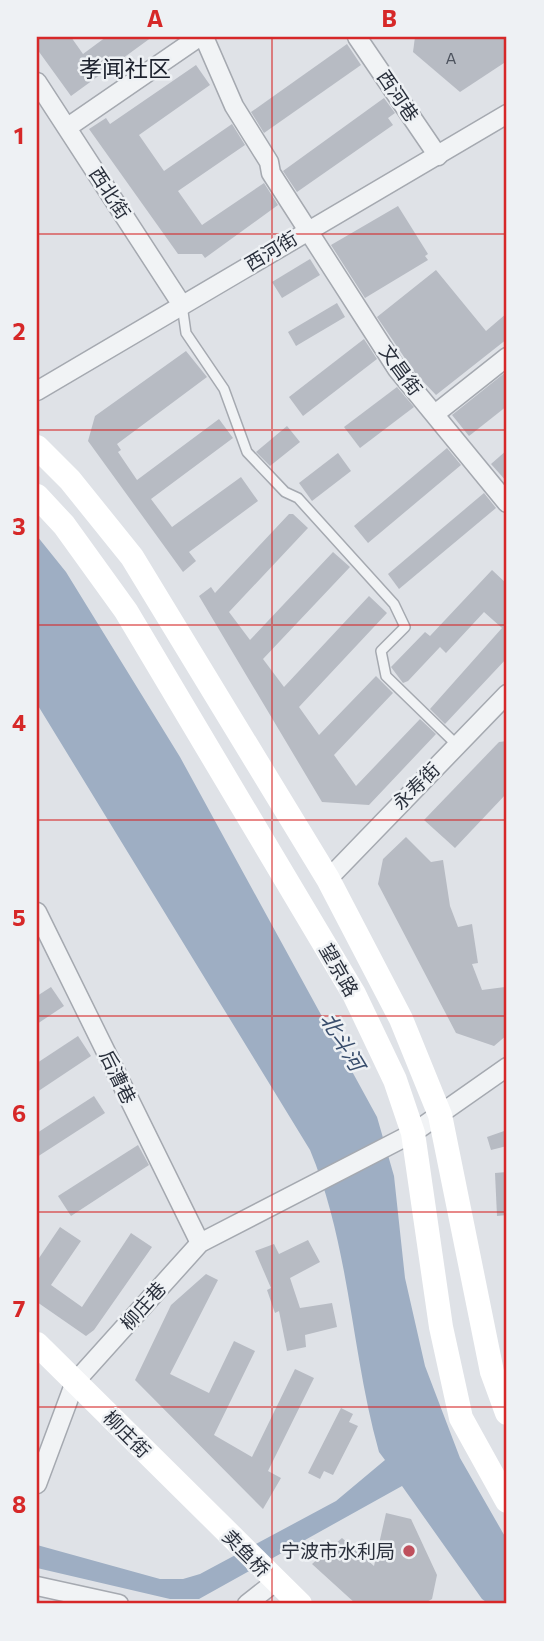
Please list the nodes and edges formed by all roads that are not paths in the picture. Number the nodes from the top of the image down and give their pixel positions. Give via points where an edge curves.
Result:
1 (202, 37) edge
2 (357, 37) edge
3 (37, 82) edge
4 (507, 114) edge
5 (68, 127) junction
6 (438, 156) junction
7 (308, 229) junction
8 (182, 305) junction
9 (507, 357) edge
10 (37, 391) edge
11 (435, 414) junction
12 (37, 447) edge
13 (37, 496) edge
14 (507, 503) edge
15 (507, 694) edge
16 (457, 744) junction
17 (328, 879) junction
18 (37, 912) edge
19 (507, 1066) edge
20 (440, 1115) junction
21 (413, 1133) junction
22 (200, 1242) junction
23 (37, 1344) edge
24 (75, 1382) junction
25 (507, 1413) edge
26 (37, 1484) edge
27 (507, 1501) edge
28 (216, 1524) joint
29 (275, 1583) junction
30 (37, 1586) edge
31 (120, 1604) edge
32 (247, 1604) edge
33 (256, 1604) edge
34 (300, 1604) edge

1 - 5 street
1 - 7 street, 文昌街 via 234,106
2 - 6 street, 西河巷
3 - 5 street, 西北街
4 - 6 street, 西河街
5 - 8 street, 西北街
6 - 7 street, 西河街
7 - 8 street, 西河街
7 - 11 street, 文昌街 via 397,369
8 - 10 street, 西河街
8 - 16 lane via 186,332 224,389 247,452 285,492 298,498 394,604 405,627 381,651 386,676
9 - 11 street
11 - 14 street, 文昌街
12 - 17 main road, 望京路 via 132,557
13 - 21 main road, 望京路 via 64,525 126,611 346,982 395,1080
15 - 16 street, 永寿街
16 - 17 street, 永寿街
17 - 20 main road, 望京路 via 401,1019
18 - 22 street, 后漕巷
19 - 20 street, 柳庄巷
20 - 21 street, 柳庄巷
20 - 25 main road, 望京路 via 492,1372
21 - 22 street, 柳庄巷
21 - 27 main road, 望京路 via 441,1327 461,1418
22 - 24 street, 柳庄巷
23 - 24 main road, 柳庄街
24 - 26 street, 柳庄巷
24 - 28 main road, 柳庄街
28 - 29 main road, 卖鱼桥
29 - 32 street
29 - 33 street
29 - 34 main road, 卖鱼桥
30 - 31 street

